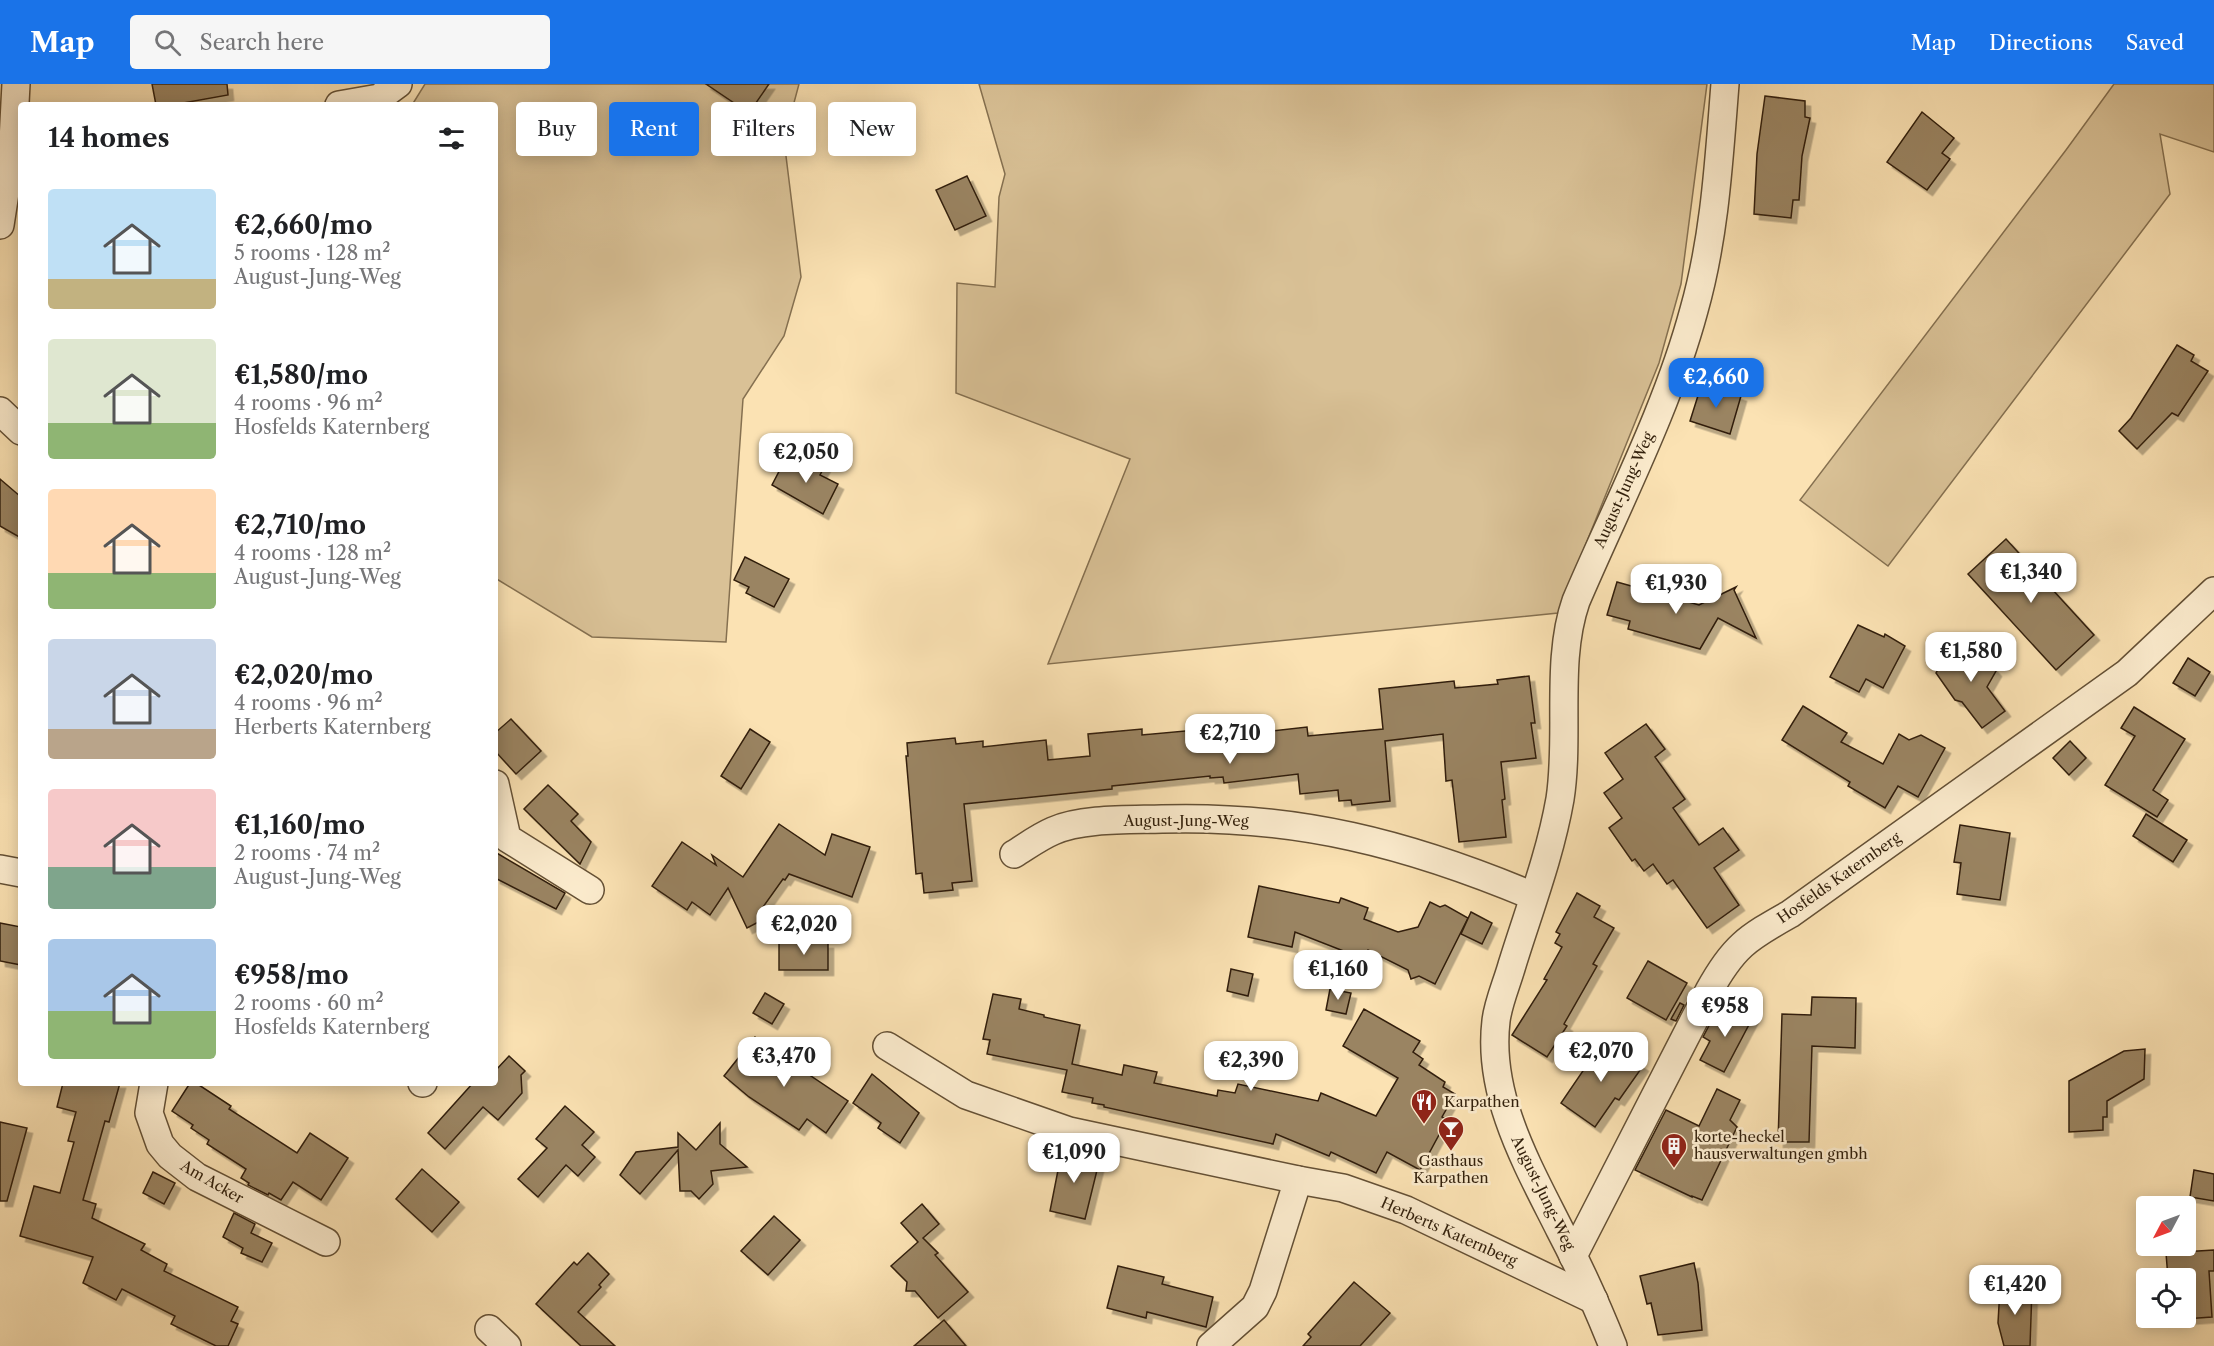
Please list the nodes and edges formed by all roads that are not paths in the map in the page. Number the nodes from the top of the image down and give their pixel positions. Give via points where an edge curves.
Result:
1 (16, 84) edge
2 (398, 84) edge
3 (1725, 84) edge
4 (356, 102) edge
5 (17, 141) edge
6 (0, 225) edge
7 (0, 411) edge
8 (18, 428) edge
9 (2214, 591) edge
10 (498, 798) edge
11 (1014, 854) dead end
12 (0, 869) edge
13 (18, 872) edge
14 (590, 890) dead end
15 (1533, 896) junction
16 (887, 1046) dead end
17 (154, 1086) edge
18 (1298, 1180) junction
19 (326, 1242) dead end
20 (1573, 1256) junction
21 (1594, 1300) junction
22 (1211, 1346) edge
23 (1613, 1346) edge

1 - 5 street
2 - 4 street via 379,98
3 - 15 street, August-Jung-Weg via 1714,211 1695,309 1673,376 1569,624 1560,796
5 - 6 street
7 - 8 street
9 - 20 street, Hosfelds Katernberg via 2127,673 1790,914 1751,936 1731,956 1709,991
10 - 14 street via 507,838
11 - 15 street, August-Jung-Weg via 1068,826 1146,819 1254,820 1395,846 1443,860
12 - 13 street
15 - 20 street, August-Jung-Weg via 1496,1019 1496,1059 1515,1136
16 - 18 street, Herberts Katernberg via 966,1095 1069,1131
17 - 19 street, Am Acker via 149,1113 160,1144 170,1156 197,1176
18 - 21 street, Herberts Katernberg via 1343,1188 1406,1210
18 - 22 street via 1255,1307
20 - 21 street, August-Jung-Weg
21 - 23 street, August-Jung-Weg

